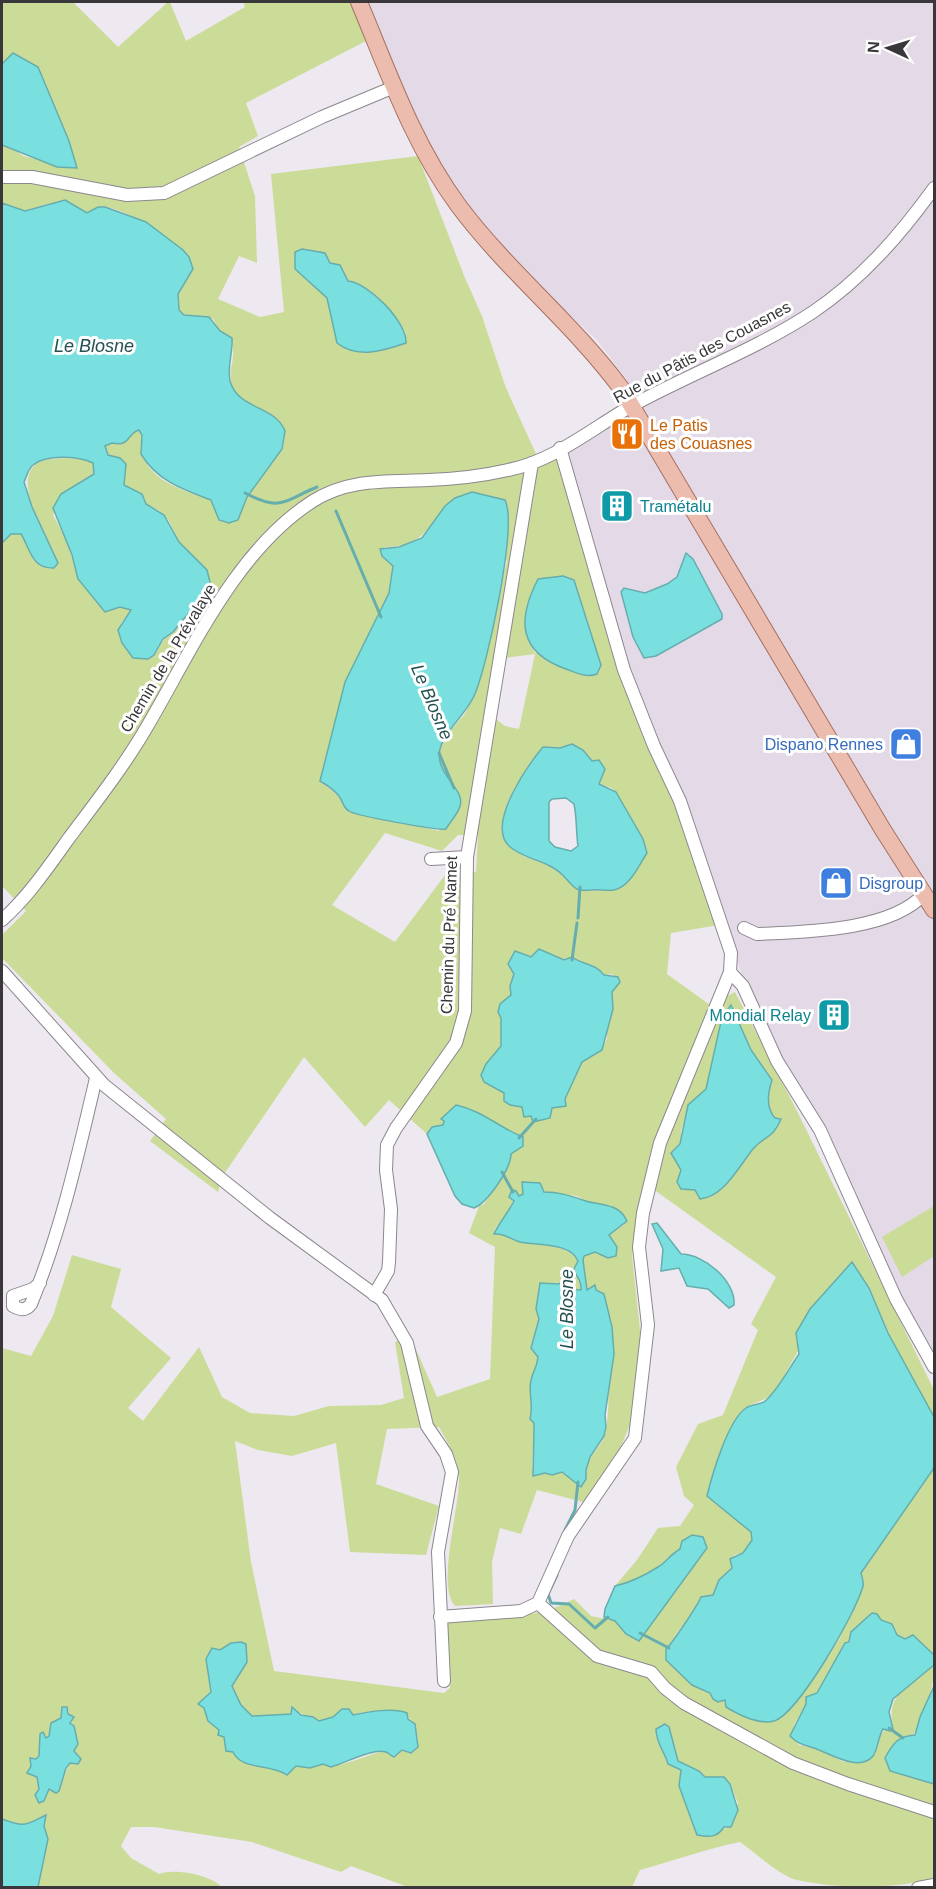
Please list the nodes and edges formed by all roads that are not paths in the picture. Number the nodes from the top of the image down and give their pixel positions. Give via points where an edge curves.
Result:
1 (359, 2) edge
2 (394, 87) junction
3 (2, 177) edge
4 (934, 188) edge
5 (632, 406) junction
6 (560, 448) junction
7 (532, 463) junction
8 (515, 469) joint
9 (467, 857) junction
10 (431, 859) dead end
11 (924, 894) junction
12 (934, 910) edge
13 (2, 920) edge
14 (744, 928) dead end
15 (2, 971) edge
16 (730, 972) junction
17 (96, 1078) junction
18 (40, 1283) dead end
19 (374, 1295) junction
20 (934, 1367) edge
21 (538, 1603) junction
22 (440, 1617) junction
23 (444, 1681) dead end
24 (934, 1812) edge
25 (934, 1885) edge
26 (918, 1887) edge

1 - 2 main road
2 - 3 street via 164,193 127,195 32,177
2 - 5 main road via 424,153 459,207 597,356
4 - 5 street, Rue du Pâtis des Couasnes via 876,260 814,312
5 - 6 street, Rue du Pâtis des Couasnes
5 - 11 main road
6 - 7 street, Rue du Pâtis des Couasnes
6 - 16 street via 624,670 680,801 731,953
7 - 8 street, Rue du Pâtis des Couasnes
7 - 9 street, Chemin du Pré Namet
8 - 13 street, Chemin de la Prévalaye via 468,478 352,485 312,501 291,518 253,556 227,591 147,727 97,801
9 - 10 street
9 - 19 street, Chemin du Pré Namet via 467,993 462,1028 448,1056 387,1145 389,1262
11 - 12 main road
11 - 14 street via 888,915 847,926 757,934
15 - 17 street
16 - 20 street via 743,986 773,1053 819,1130 896,1299
16 - 21 street via 660,1143 643,1213 639,1247 648,1325 635,1438 568,1536
17 - 18 street via 61,1238
17 - 19 street via 174,1144
19 - 22 street via 388,1308 404,1337 427,1426 446,1454 452,1472 438,1552
21 - 22 street via 521,1611
21 - 24 street via 597,1656 651,1672 684,1703 794,1763
22 - 23 street
25 - 26 street

